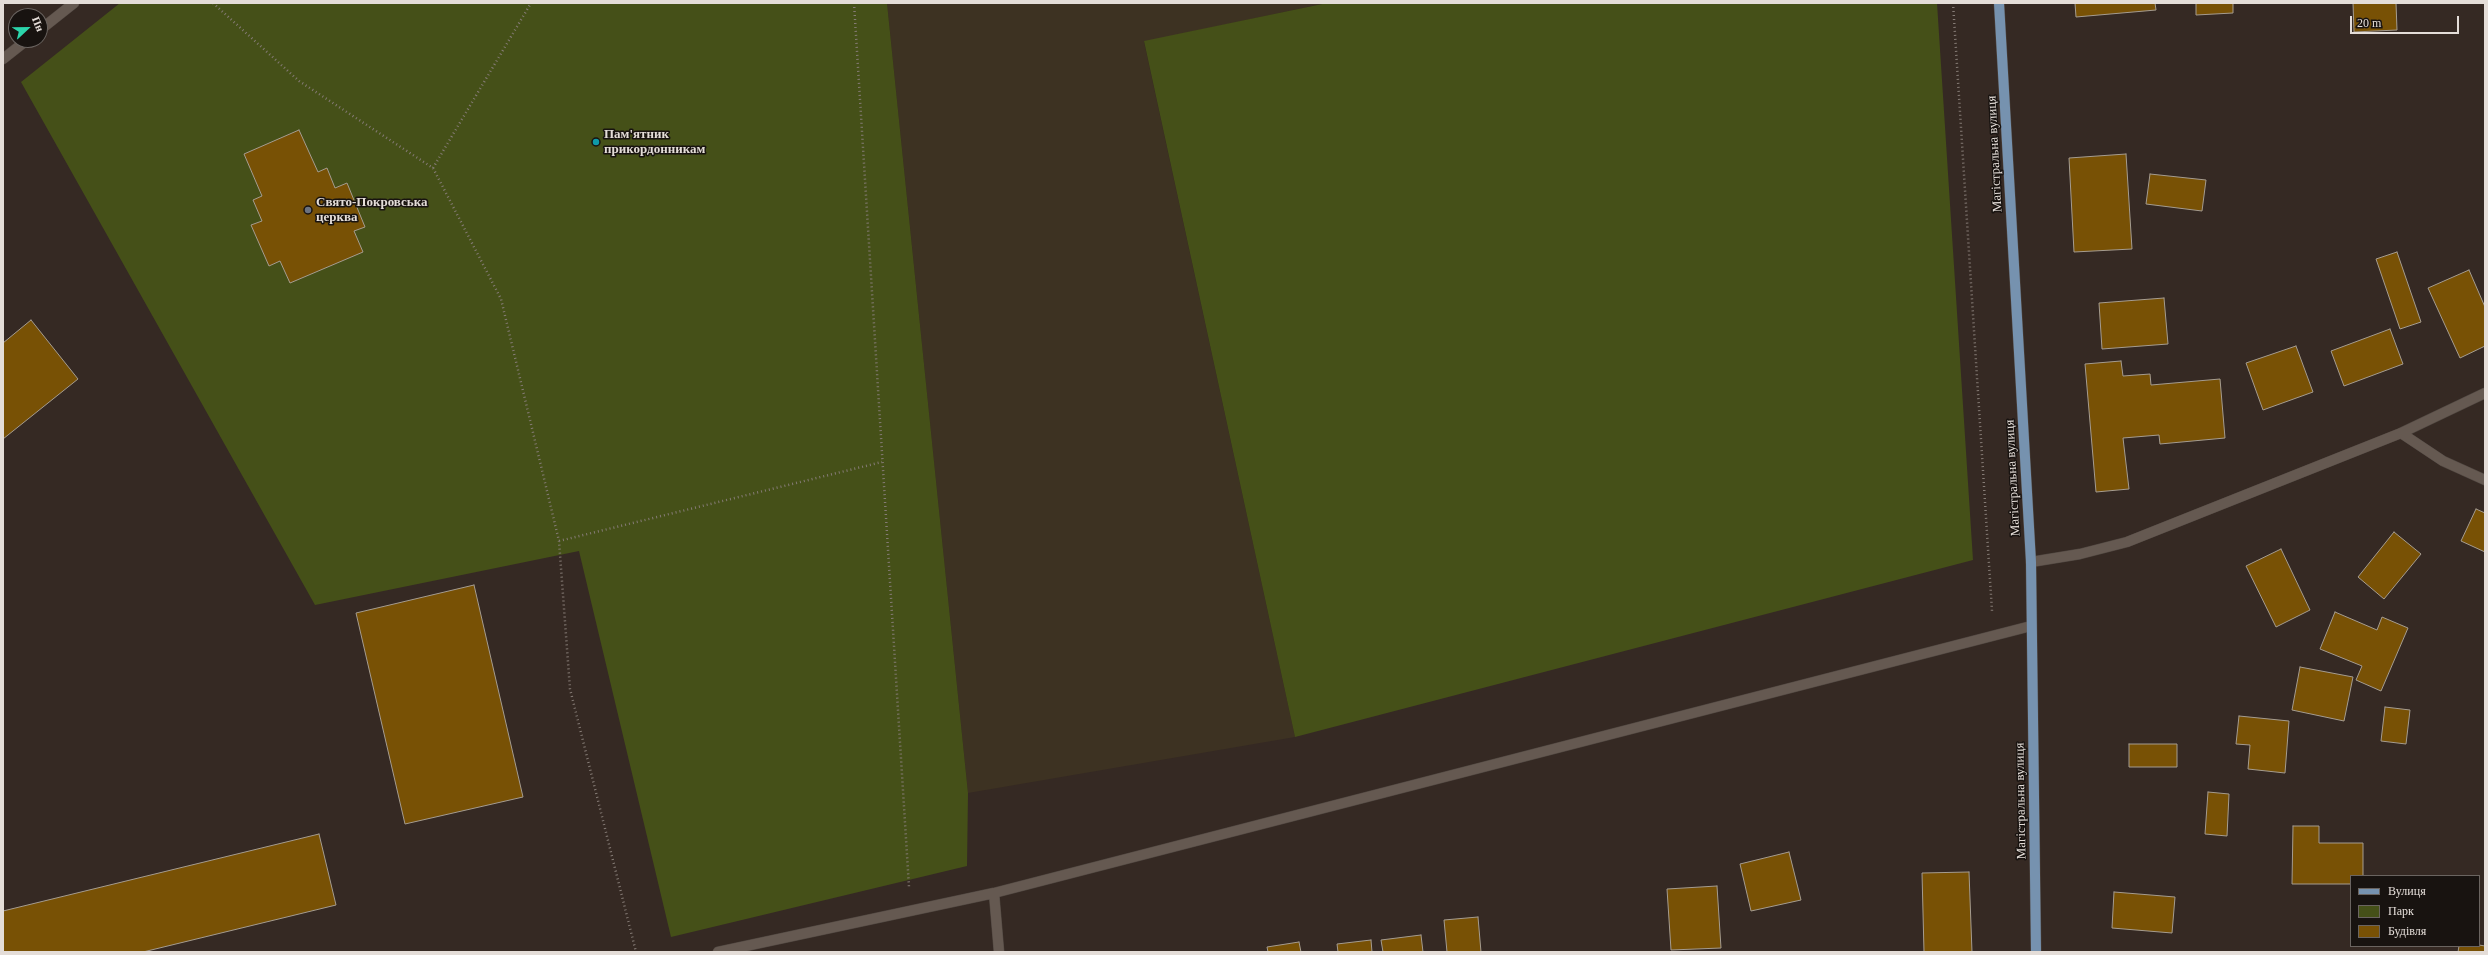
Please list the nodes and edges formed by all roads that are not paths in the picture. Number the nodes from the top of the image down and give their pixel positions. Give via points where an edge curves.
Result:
1 (74, 3) edge
2 (1999, 3) edge
3 (48, 24) edge
4 (17, 48) edge
5 (3, 59) edge
6 (2485, 394) edge
7 (2401, 433) junction
8 (2485, 480) edge
9 (2031, 562) junction
10 (2031, 626) junction
11 (994, 893) junction
12 (718, 952) edge
13 (998, 952) edge
14 (2036, 952) edge

1 - 3 street
2 - 9 main road, Магістральна вулиця
4 - 5 street
6 - 7 street
7 - 8 street via 2443,461
7 - 9 street via 2127,542 2080,554
9 - 10 main road, Магістральна вулиця
10 - 11 street
10 - 14 main road, Магістральна вулиця
11 - 12 street
11 - 13 street

